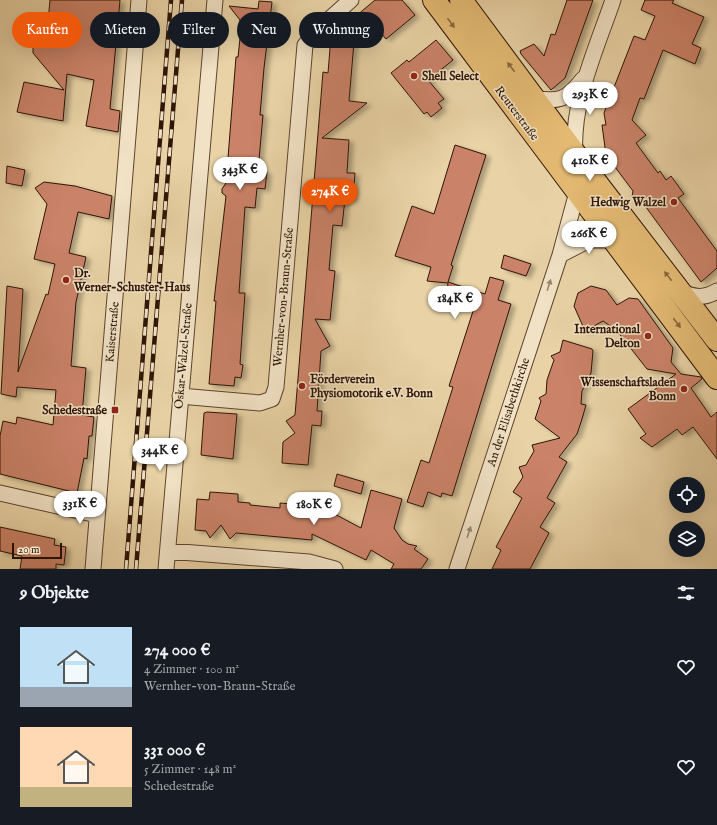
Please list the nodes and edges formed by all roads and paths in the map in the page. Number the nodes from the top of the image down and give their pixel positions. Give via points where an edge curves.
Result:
1 (139, 0) edge
2 (215, 0) edge
3 (351, 0) edge
4 (434, 0) edge
5 (461, 0) edge
6 (613, 0) edge
7 (586, 75) junction
8 (502, 93) junction
9 (534, 98) junction
10 (576, 118) junction
11 (553, 124) junction
12 (576, 172) junction
13 (614, 240) junction
14 (560, 255) junction
15 (681, 292) junction
16 (717, 292) edge
17 (717, 321) edge
18 (717, 330) edge
19 (717, 340) edge
20 (717, 378) edge
21 (180, 396) junction
22 (0, 493) edge
23 (98, 509) junction
24 (168, 551) junction
25 (93, 569) edge
26 (166, 569) edge
27 (335, 569) edge
28 (457, 569) edge

1 - 23 street, Kaiserstraße
2 - 21 street, Oskar-Walzel-Straße
3 - 21 street, Wernher-von-Braun-Straße via 324,23 305,44 276,387 272,399 260,403
4 -> 8 main road, Reuterstraße
9 -> 5 main road, Reuterstraße
6 - 7 street
7 - 9 street via 571,94 562,99 550,101
7 - 10 street, An der Elisabethkirche
8 - 11 main road via 537,118
8 - 12 main road, Reuterstraße
9 - 11 main road, Reuterstraße
10 - 11 street
10 - 12 street, An der Elisabethkirche
11 - 12 main road, Reuterstraße
12 - 13 main road, Reuterstraße
12 - 14 street, An der Elisabethkirche
15 -> 12 main road, Reuterstraße
13 - 14 street via 589,240
13 -> 20 main road, Reuterstraße
28 -> 14 street, An der Elisabethkirche
15 - 16 street via 698,298
15 - 19 main road, Reuterstraße
17 - 18 street
21 - 24 street, Oskar-Walzel-Straße
22 - 23 street
23 - 25 street, Kaiserstraße
24 - 26 street, Oskar-Walzel-Straße
24 - 27 street via 309,562

